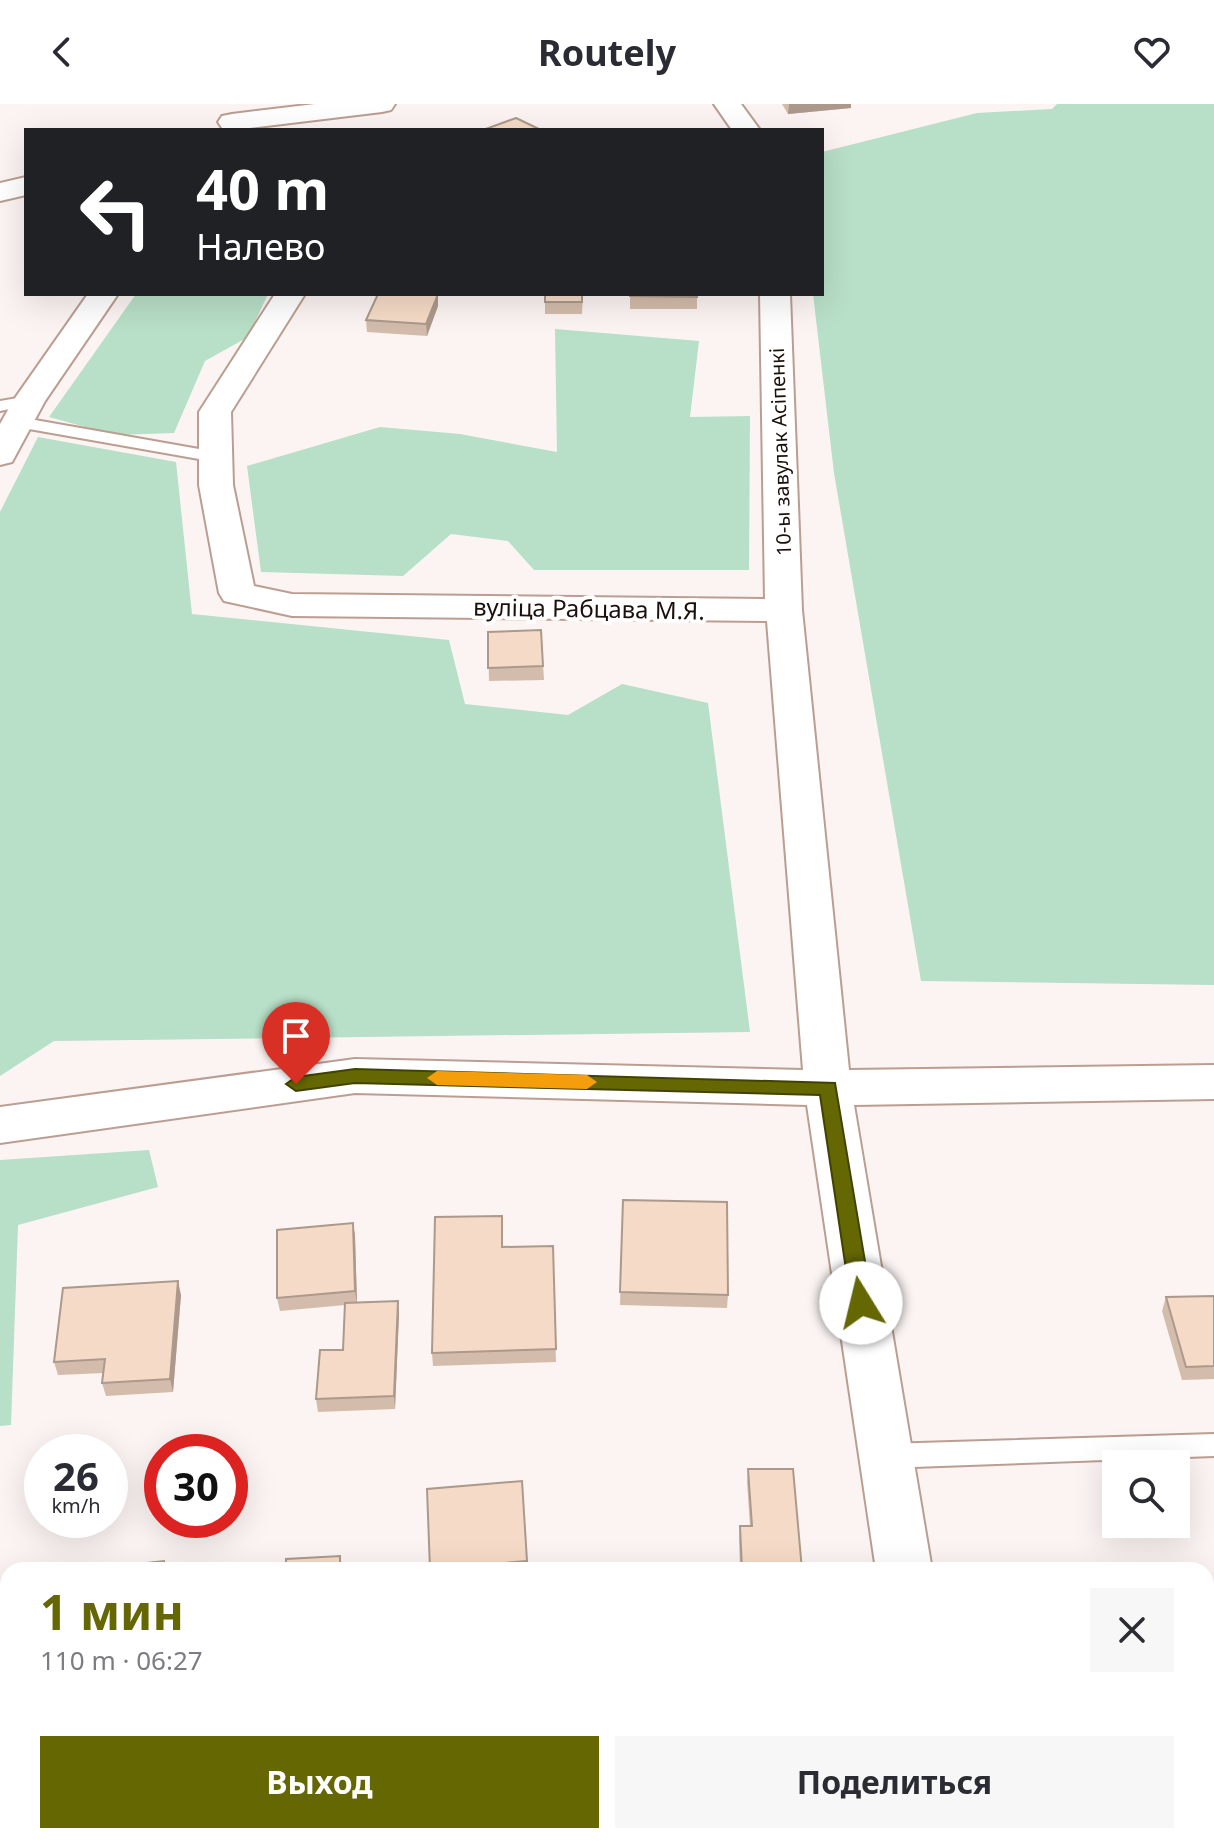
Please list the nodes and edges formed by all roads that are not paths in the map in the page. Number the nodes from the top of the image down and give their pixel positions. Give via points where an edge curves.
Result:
1 (382, 104) edge
2 (727, 104) edge
3 (235, 119) edge
4 (745, 128) edge
5 (24, 186) edge
6 (0, 192) edge
7 (102, 296) edge
8 (289, 296) edge
9 (775, 296) edge
10 (16, 410) edge
11 (0, 455) edge
12 (216, 457) junction
13 (784, 610) junction
14 (1214, 1082) edge
15 (828, 1088) junction
16 (0, 1125) edge
17 (1214, 1445) edge
18 (885, 1456) junction
19 (903, 1562) edge

1 - 3 street
2 - 4 street
5 - 6 street
7 - 10 street
8 - 12 street, вуліца Рабцава М.Я. via 215,412
9 - 13 street, 10-ы завулак Асіпенкі
10 - 11 street
10 - 12 lane
12 - 13 street, вуліца Рабцава М.Я. via 216,485 237,593 292,605
13 - 15 street
14 - 15 street
15 - 16 street via 355,1076
15 - 18 street
17 - 18 lane
18 - 19 street

